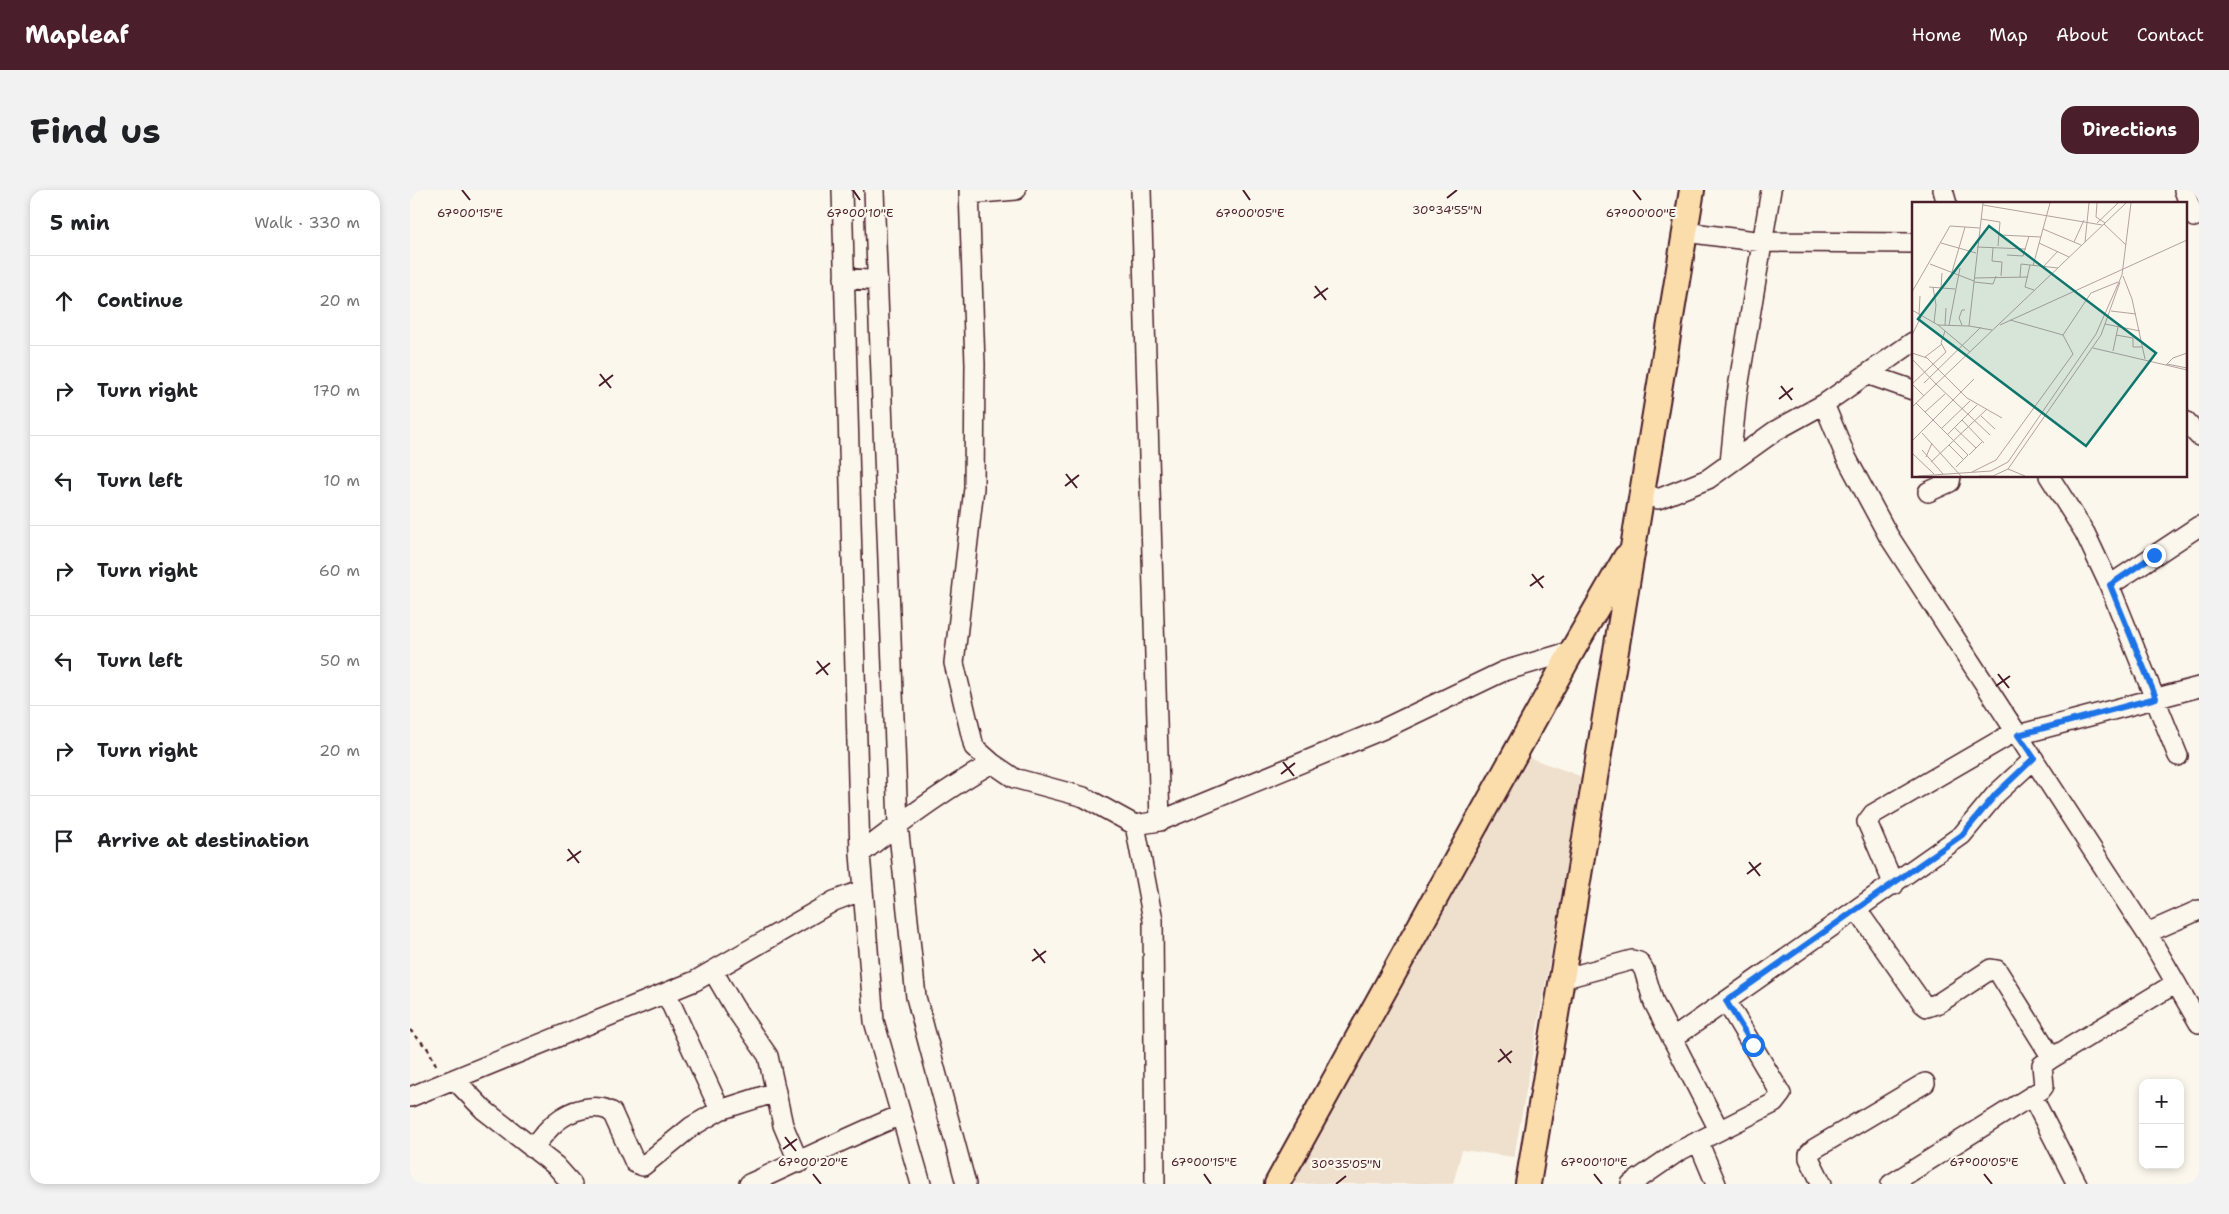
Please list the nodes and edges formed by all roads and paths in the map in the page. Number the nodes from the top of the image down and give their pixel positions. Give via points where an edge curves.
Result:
1 (842, 190) edge
2 (874, 190) edge
3 (1016, 190) edge
4 (1141, 190) edge
5 (1692, 190) edge
6 (1771, 190) edge
7 (2184, 190) edge
8 (969, 192) edge
9 (2193, 218) edge
10 (1685, 232) junction
11 (1763, 242) junction
12 (1912, 243) edge
13 (844, 278) junction
14 (878, 281) junction
15 (1912, 343) edge
16 (1867, 374) junction
17 (1912, 390) edge
18 (1824, 404) junction
19 (2186, 422) edge
20 (2199, 436) edge
21 (1730, 463) junction
22 (1951, 478) edge
23 (2050, 478) edge
24 (1642, 492) junction
25 (1928, 492) dead end
26 (2199, 526) edge
27 (1634, 544) junction
28 (2110, 585) junction
29 (1572, 651) junction
30 (2199, 687) edge
31 (2156, 698) junction
32 (2017, 733) junction
33 (2178, 756) dead end
34 (2034, 758) junction
35 (992, 763) junction
36 (1160, 821) junction
37 (898, 824) junction
38 (1135, 825) junction
39 (860, 854) junction
40 (1894, 884) junction
41 (863, 890) junction
42 (1857, 910) junction
43 (2199, 910) edge
44 (2147, 933) junction
45 (713, 971) junction
46 (1562, 979) junction
47 (2176, 983) junction
48 (666, 993) junction
49 (1726, 1001) junction
50 (2199, 1023) edge
51 (410, 1030) edge
52 (1672, 1039) junction
53 (2052, 1058) junction
54 (450, 1081) junction
55 (1925, 1083) dead end
56 (776, 1092) junction
57 (2032, 1096) junction
58 (410, 1097) edge
59 (720, 1110) junction
60 (901, 1115) junction
61 (1719, 1130) junction
62 (1698, 1141) junction
63 (532, 1148) junction
64 (799, 1162) junction
65 (2076, 1183) edge
66 (572, 1184) edge
67 (749, 1184) edge
68 (921, 1184) edge
69 (966, 1184) edge
70 (1155, 1184) edge
71 (1277, 1184) edge
72 (1528, 1184) edge
73 (1631, 1184) edge
74 (1716, 1184) edge
75 (1822, 1184) edge
76 (1891, 1184) edge

1 - 13 street
2 - 14 street
3 - 8 street
4 - 36 street
5 - 10 main road
6 - 11 street
7 - 9 street
8 - 35 street via 975,364 974,488 954,663 974,747
10 - 11 street
10 - 24 main road
11 - 12 street
11 - 21 street via 1737,394
13 - 14 street
13 - 39 street
14 - 37 street
15 - 16 street
16 - 17 street
16 - 18 street
18 - 21 street via 1775,431
18 - 32 street via 1846,457 1888,535
19 - 20 street
21 - 24 street via 1708,479 1658,499
22 - 25 street via 1950,482
23 - 28 street via 2085,533
24 - 27 main road
26 - 28 street
27 - 29 main road
27 - 46 main road
28 - 31 street
29 - 36 street via 1504,671 1381,730
29 - 71 main road
30 - 31 street
31 - 32 street
31 - 33 street
32 - 34 street
32 - 40 street via 1873,814 1867,822
34 - 40 street via 1996,794 1962,835
34 - 44 street
35 - 37 street
35 - 38 street via 1014,778 1084,797
36 - 38 street
37 - 39 street
37 - 69 street via 916,997
38 - 70 street via 1153,920
39 - 41 street
40 - 42 street
41 - 45 street via 834,901
41 - 60 street via 874,1021
42 - 49 street
42 - 53 street via 1927,1007 1991,969 1997,970
43 - 44 street
44 - 47 street
45 - 48 street
45 - 56 street via 768,1056
46 - 52 street via 1632,960 1639,962
46 - 72 main road
47 - 50 street
47 - 53 street
48 - 54 street
48 - 59 street
49 - 52 street
49 - 61 street via 1781,1094 1774,1102
51 - 54 path
52 - 61 street
53 - 57 street via 2042,1065 2044,1086
54 - 58 street
54 - 63 street
55 - 75 street via 1814,1149 1809,1158
56 - 59 street
56 - 64 street via 783,1125
57 - 65 street
57 - 76 street
59 - 63 street via 691,1127 643,1166 635,1162 612,1112 598,1107 567,1115 555,1122
60 - 64 street via 845,1138
60 - 68 street
61 - 62 street
62 - 73 street
62 - 74 street
63 - 66 street via 556,1166
64 - 67 street

